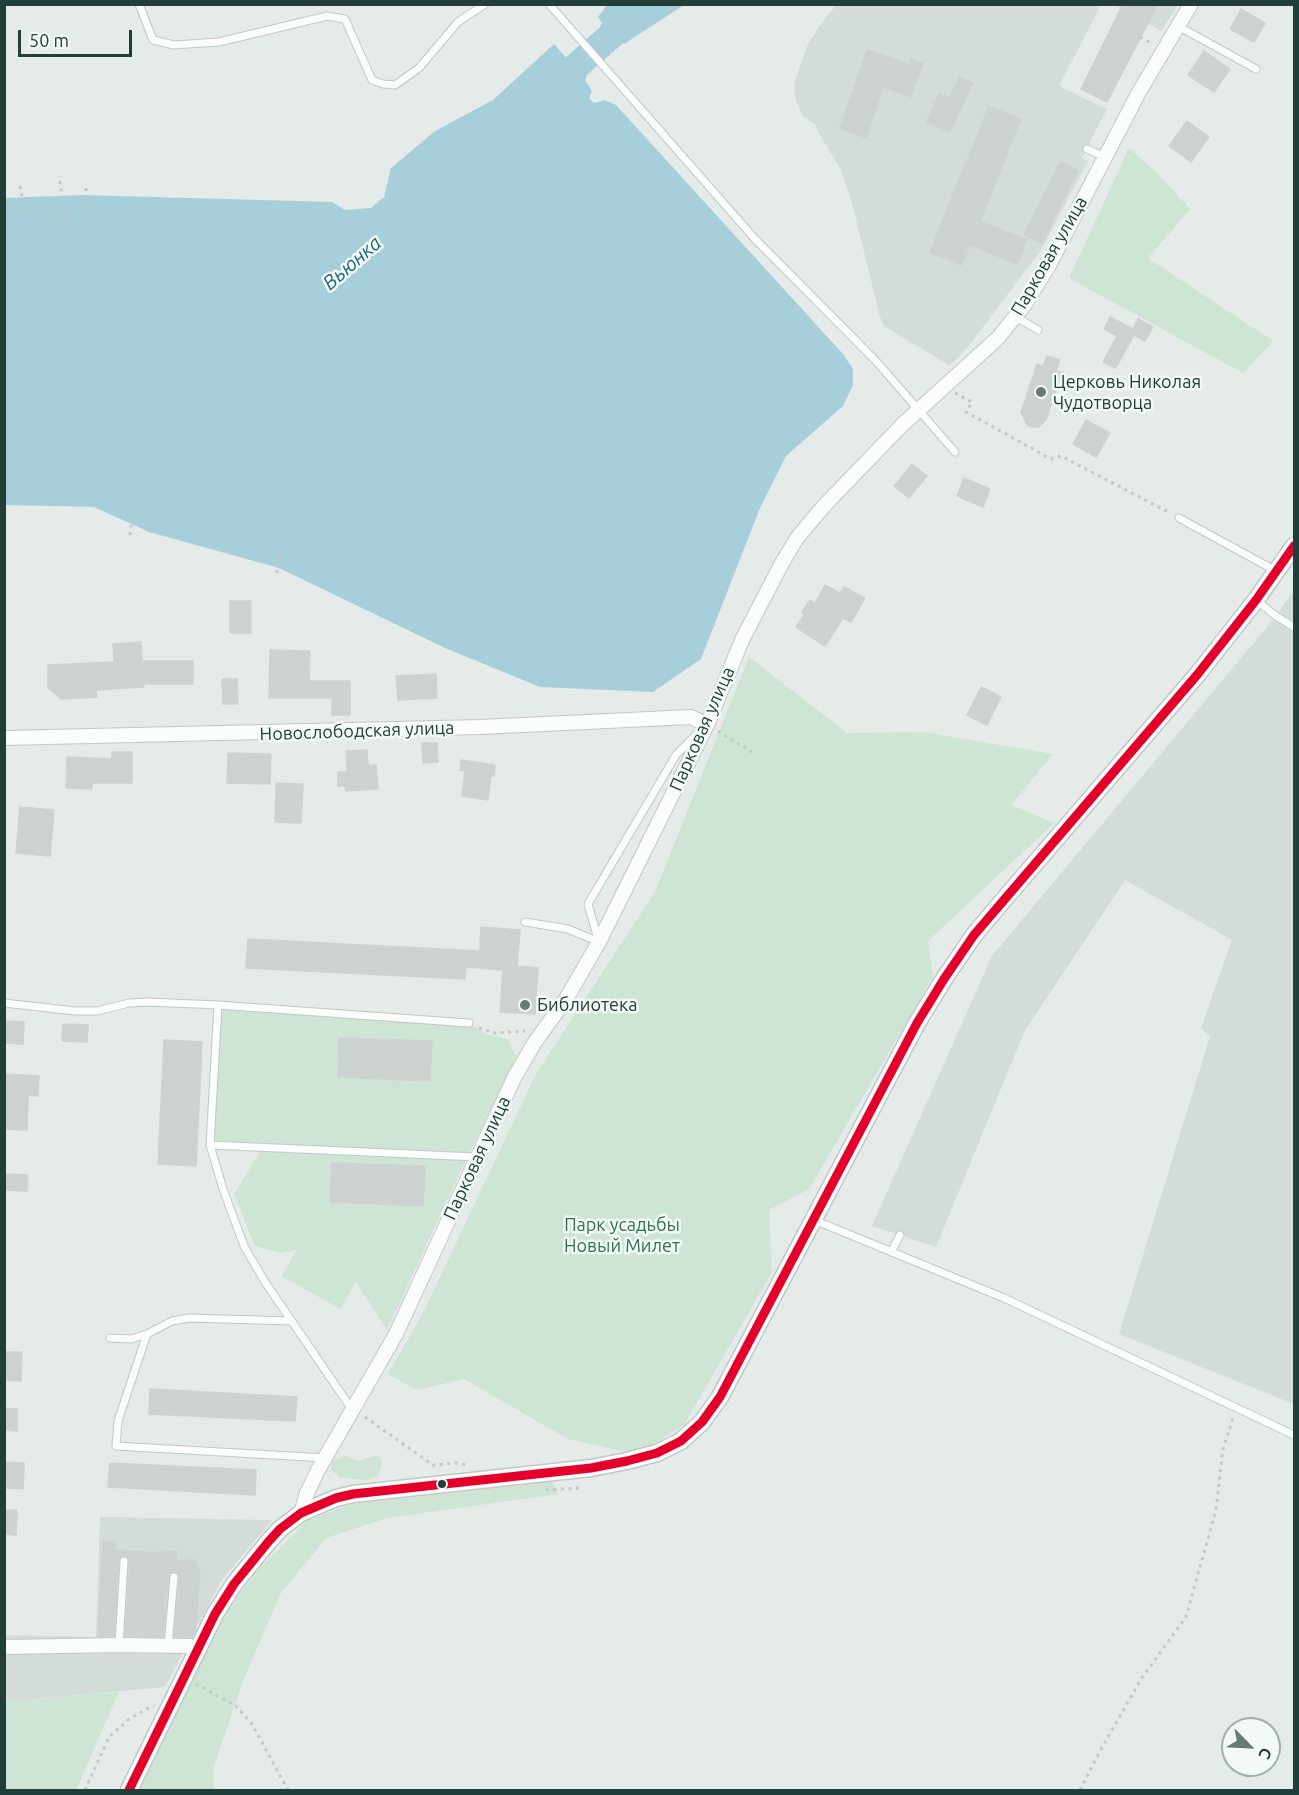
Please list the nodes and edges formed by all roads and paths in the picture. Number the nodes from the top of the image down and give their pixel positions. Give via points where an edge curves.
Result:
1 (139, 4) edge
2 (485, 4) edge
3 (549, 4) edge
4 (1191, 4) edge
5 (1178, 26) junction
6 (1256, 69) dead end
7 (1087, 149) dead end
8 (1105, 157) junction
9 (59, 176) dead end
10 (20, 186) dead end
11 (86, 188) dead end
12 (86, 208) dead end
13 (25, 211) dead end
14 (58, 215) dead end
15 (1016, 317) junction
16 (1038, 330) dead end
17 (944, 387) junction
18 (918, 410) junction
19 (955, 452) dead end
20 (136, 489) dead end
21 (1179, 518) joint
22 (130, 535) dead end
23 (1294, 546) edge
24 (279, 554) dead end
25 (1276, 571) junction
26 (277, 573) dead end
27 (1256, 600) junction
28 (1294, 627) edge
29 (707, 725) junction
30 (4, 738) edge
31 (752, 752) dead end
32 (525, 922) dead end
33 (599, 942) junction
34 (4, 1003) edge
35 (218, 1005) junction
36 (469, 1023) joint
37 (538, 1038) junction
38 (210, 1145) junction
39 (477, 1157) junction
40 (814, 1220) junction
41 (900, 1235) dead end
42 (891, 1252) junction
43 (292, 1321) junction
44 (147, 1335) junction
45 (110, 1338) dead end
46 (1237, 1407) junction
47 (353, 1411) junction
48 (1294, 1435) edge
49 (325, 1458) junction
50 (433, 1465) dead end
51 (301, 1514) junction
52 (124, 1561) dead end
53 (174, 1577) dead end
54 (118, 1645) junction
55 (168, 1646) junction
56 (4, 1647) edge
57 (198, 1650) junction
58 (184, 1677) junction
59 (171, 1704) junction
60 (86, 1791) edge
61 (129, 1791) edge
62 (288, 1791) edge
63 (1080, 1791) edge

1 - 2 lane via 153,40 174,45 219,42 327,16 345,19 372,80 395,84 419,68 458,22
3 - 18 lane via 755,239 876,361
4 - 5 street, Парковая улица
5 - 6 lane
5 - 8 street, Парковая улица
7 - 8 lane
8 - 15 street, Парковая улица via 1049,265
9 - 14 path via 65,214
10 - 13 path
11 - 12 path
15 - 16 lane
15 - 17 street, Парковая улица via 999,338
17 - 18 street, Парковая улица
17 - 21 path via 972,402 966,412 1051,459 1061,456
18 - 19 lane
18 - 29 street, Парковая улица via 797,538 742,638
20 - 22 path
21 - 25 lane
23 - 25 street
24 - 26 path
25 - 27 street
27 - 28 lane
27 - 40 street via 1197,675 974,935 917,1023
29 - 30 street, Новослободская улица via 691,717 253,734
29 - 31 path
29 - 33 street, Парковая улица
29 - 33 lane via 676,755 588,904
32 - 33 lane via 568,929
33 - 37 street, Парковая улица
34 - 35 lane via 75,1011 148,1002
35 - 36 lane
35 - 38 lane
36 - 37 path via 494,1033 523,1031
37 - 39 street, Парковая улица via 514,1078
38 - 39 lane
38 - 43 lane via 244,1246
39 - 47 street, Парковая улица via 396,1334
40 - 42 lane
40 - 51 street via 720,1397 681,1442 657,1453 591,1468 353,1494
41 - 42 lane
42 - 46 lane via 1004,1298
43 - 44 lane via 189,1318 172,1321
43 - 47 lane
44 - 45 lane
44 - 49 lane via 118,1421 116,1446
46 - 48 lane
46 - 63 path via 1223,1449 1216,1510 1186,1617 1141,1679
47 - 49 street, Парковая улица
47 - 50 path
49 - 51 street, Парковая улица
51 - 57 street via 280,1529 234,1584
52 - 54 lane
53 - 55 lane
54 - 55 street
54 - 56 street
55 - 57 street
57 - 58 street
58 - 59 street
58 - 62 path via 236,1706 252,1725
59 - 60 path via 150,1707 109,1737
59 - 61 street

